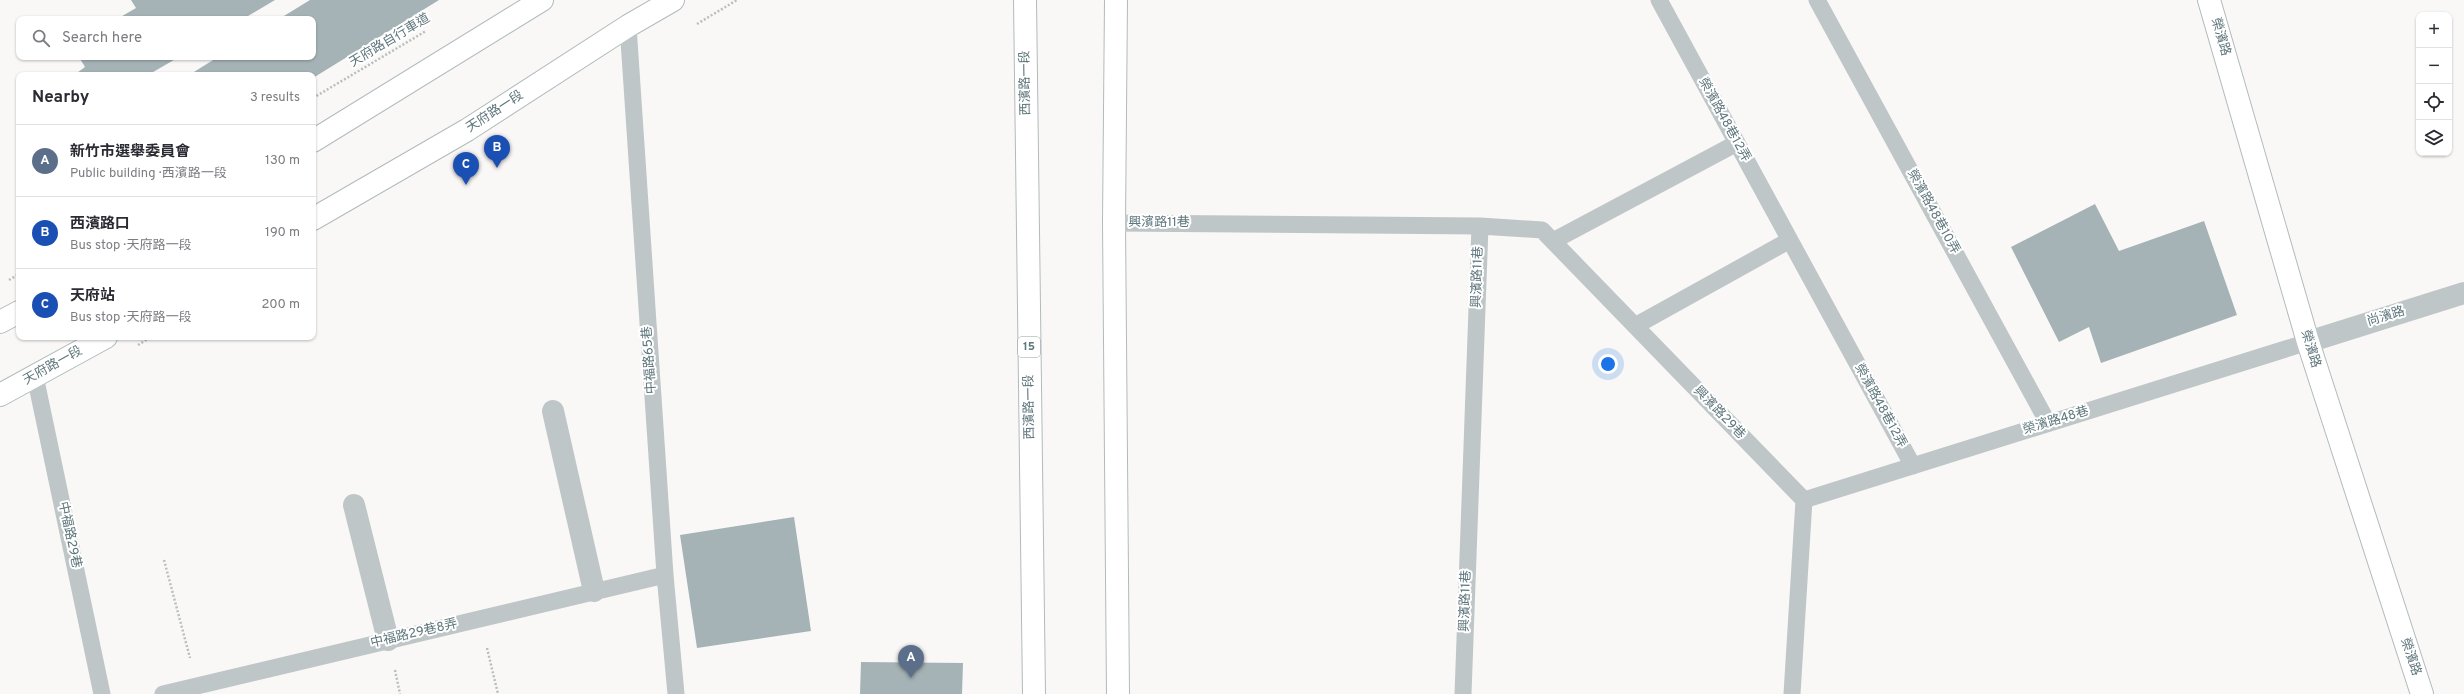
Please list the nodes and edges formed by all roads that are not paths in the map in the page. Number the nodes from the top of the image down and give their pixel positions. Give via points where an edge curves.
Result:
1 (542, 0) edge
2 (674, 0) edge
3 (1024, 0) edge
4 (1116, 0) edge
5 (1659, 0) edge
6 (1817, 0) edge
7 (2209, 0) edge
8 (628, 26) junction
9 (316, 139) edge
10 (1737, 143) junction
11 (316, 217) edge
12 (1114, 223) junction
13 (1480, 226) junction
14 (1790, 240) junction
15 (1553, 241) junction
16 (2464, 293) edge
17 (16, 314) edge
18 (0, 322) edge
19 (1635, 326) junction
20 (101, 340) edge
21 (2308, 342) junction
22 (35, 376) junction
23 (0, 395) edge
24 (553, 411) dead end
25 (2048, 423) junction
26 (1913, 466) junction
27 (1804, 500) junction
28 (354, 505) dead end
29 (665, 575) junction
30 (594, 591) junction
31 (388, 640) junction
32 (102, 694) edge
33 (163, 694) edge
34 (676, 694) edge
35 (1034, 694) edge
36 (1118, 694) edge
37 (1463, 694) edge
38 (1792, 694) edge
39 (2422, 694) edge

1 - 9 street
2 - 8 street, 天府路一段
3 - 35 street, 西濱路一段 / 15
4 - 12 street
5 - 10 lane, 榮濱路48巷12弄
6 - 25 lane, 榮濱路48巷10弄
7 - 21 street, 榮濱路
8 - 11 street, 天府路一段 via 467,130
8 - 29 lane, 中福路65巷
10 - 14 lane, 榮濱路48巷12弄
10 - 15 lane
12 - 13 lane, 興濱路11巷
12 - 36 street
13 - 15 lane, 興濱路29巷 via 1542,230
13 - 37 lane, 興濱路11巷
14 - 19 lane
14 - 26 lane, 榮濱路48巷12弄
15 - 19 lane, 興濱路29巷
16 - 21 street, 尚濱路
17 - 18 street
19 - 27 lane, 興濱路29巷
20 - 22 street, 天府路一段
21 - 25 lane, 榮濱路48巷
21 - 39 street, 榮濱路
22 - 23 street, 天府路一段
22 - 32 lane, 中福路29巷
24 - 30 street
25 - 26 lane, 榮濱路48巷
26 - 27 lane, 榮濱路48巷
27 - 38 lane
28 - 31 street
29 - 30 lane, 中福路29巷8弄
29 - 34 lane, 中福路65巷
30 - 31 lane, 中福路29巷8弄
31 - 33 lane, 中福路29巷8弄

